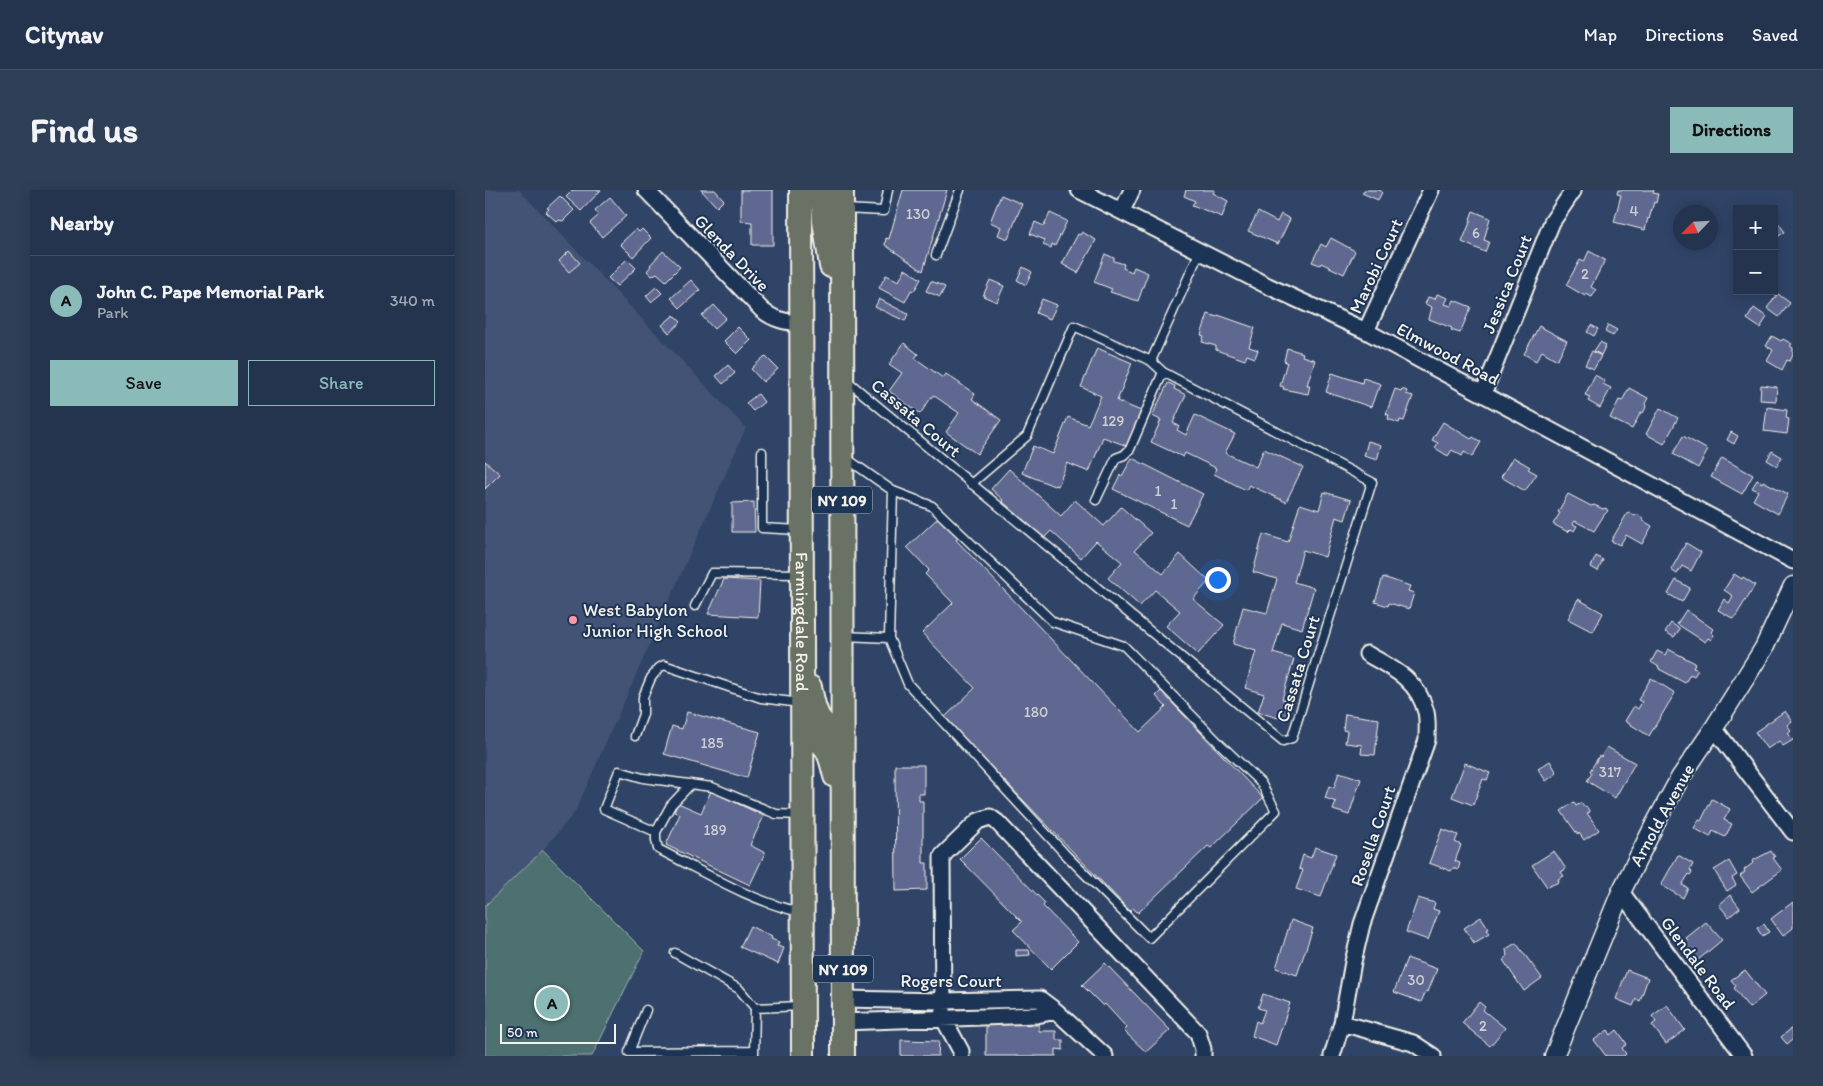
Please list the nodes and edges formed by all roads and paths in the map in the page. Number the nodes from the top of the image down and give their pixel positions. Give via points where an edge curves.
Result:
1 (646, 190) edge
2 (801, 190) edge
3 (822, 190) edge
4 (888, 190) edge
5 (960, 190) edge
6 (1079, 190) edge
7 (1132, 190) edge
8 (1431, 190) edge
9 (1573, 191) edge
10 (842, 199) edge
11 (1122, 211) junction
12 (1200, 251) junction
13 (936, 255) dead end
14 (842, 316) junction
15 (801, 323) junction
16 (1366, 331) junction
17 (1151, 361) junction
18 (1163, 372) junction
19 (842, 376) junction
20 (1483, 394) junction
21 (762, 452) dead end
22 (842, 456) junction
23 (971, 484) junction
24 (893, 490) junction
25 (1095, 500) dead end
26 (801, 530) junction
27 (1793, 561) edge
28 (801, 574) junction
29 (1793, 586) edge
30 (695, 606) dead end
31 (842, 636) junction
32 (889, 638) junction
33 (1367, 654) dead end
34 (803, 657) junction
35 (803, 704) junction
36 (1714, 728) junction
37 (842, 733) junction
38 (803, 734) junction
39 (635, 736) dead end
40 (691, 784) junction
41 (843, 811) junction
42 (803, 815) junction
43 (656, 832) junction
44 (1793, 832) edge
45 (1621, 892) junction
46 (803, 913) junction
47 (675, 952) dead end
48 (843, 999) junction
49 (942, 1001) junction
50 (803, 1006) junction
51 (755, 1008) junction
52 (647, 1010) dead end
53 (1056, 1011) junction
54 (943, 1018) junction
55 (843, 1022) junction
56 (1342, 1023) junction
57 (754, 1053) edge
58 (803, 1056) edge
59 (843, 1056) edge
60 (961, 1056) edge
61 (1105, 1056) edge
62 (1203, 1056) edge
63 (1332, 1056) edge
64 (1433, 1056) edge
65 (1554, 1056) edge
66 (1744, 1056) edge

1 - 15 street, Glenda Drive via 758,307 775,319
2 - 15 main road, Farmingdale Road / NY 109
3 - 14 main road via 827,247
4 - 10 lane via 884,210
5 - 13 lane
6 - 11 street, Elmwood Road
7 - 11 street
8 - 16 street, Marobi Court
9 - 20 street, Jessica Court via 1552,222
10 - 14 main road, NY 109
11 - 12 street, Elmwood Road
12 - 16 street, Elmwood Road
12 - 17 lane
14 - 19 main road, NY 109
15 - 26 main road, Farmingdale Road / NY 109
16 - 20 street, Elmwood Road
17 - 18 lane, Cassata Court
17 - 23 lane, Cassata Court via 1074,326 1027,436
18 - 23 lane, Cassata Court via 1373,482 1292,738 1283,741
18 - 25 lane via 1130,449 1116,458
19 - 22 main road, NY 109
19 - 23 lane, Cassata Court
20 - 27 street, Elmwood Road
21 - 26 lane via 761,528
22 - 24 lane
22 - 31 main road, NY 109
24 - 32 lane
24 - 32 lane via 932,506 1053,622 1124,646 1261,783 1276,811 1149,938 1066,855 908,684
26 - 28 main road, Farmingdale Road / NY 109
28 - 30 lane via 712,573
28 - 34 main road, Farmingdale Road / NY 109
29 - 36 street, Arnold Avenue via 1764,648
31 - 32 lane
31 - 37 main road, NY 109
33 - 56 street, Rosella Court via 1399,671 1417,690 1427,713 1427,740 1362,924
34 - 35 main road, Farmingdale Road / NY 109
34 - 37 main road via 820,720 830,729
35 - 38 main road, Farmingdale Road / NY 109
35 - 39 lane via 761,698 665,665 651,678 643,697 643,714
36 - 44 street
36 - 45 street, Arnold Avenue via 1680,778
37 - 41 main road, NY 109
38 - 41 main road via 827,748
38 - 42 main road, Farmingdale Road / NY 109
40 - 42 lane via 712,786 776,814
40 - 43 lane via 671,805
40 - 43 lane via 643,778 619,771 604,809
41 - 48 main road, NY 109
42 - 46 main road, Farmingdale Road / NY 109
43 - 46 lane via 658,849 779,908
45 - 65 street, Arnold Avenue
45 - 66 street, Glendale Road
46 - 50 main road, Farmingdale Road / NY 109
47 - 51 lane via 739,989
48 - 49 street, Rogers Court
48 - 55 main road, NY 109
49 - 53 street, Rogers Court via 1040,999
49 - 54 street
49 - 62 street via 942,856 978,821 990,818 1198,1033
50 - 51 lane
50 - 58 main road, Farmingdale Road / NY 109
51 - 57 lane
52 - 57 lane via 629,1052
53 - 54 street, Rogers Court via 1037,1016
53 - 61 street, Rogers Court
54 - 55 street, Rogers Court
54 - 60 street
55 - 59 main road, NY 109
56 - 63 street, Rosella Court
56 - 64 street via 1413,1043

